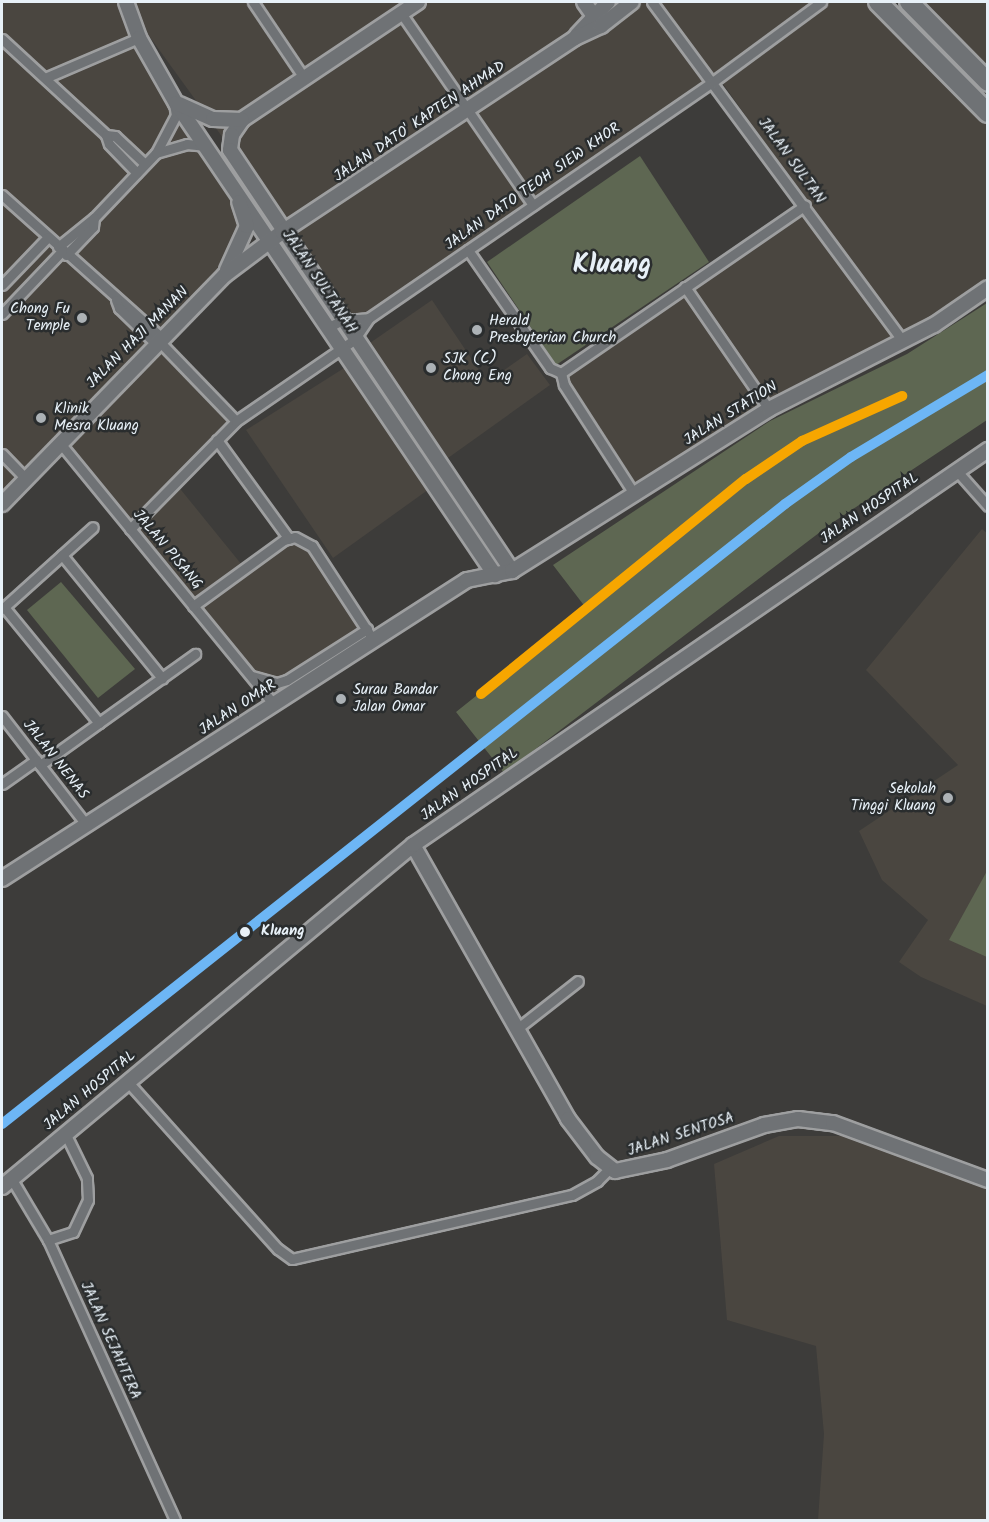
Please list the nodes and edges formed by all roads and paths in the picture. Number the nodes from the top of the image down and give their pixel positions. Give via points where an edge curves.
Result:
1 (126, 2) edge
2 (253, 2) edge
3 (418, 2) edge
4 (584, 2) edge
5 (608, 2) edge
6 (632, 2) edge
7 (652, 2) edge
8 (821, 2) edge
9 (878, 2) edge
10 (909, 2) edge
11 (401, 13) junction
12 (593, 15) junction
13 (139, 38) junction
14 (575, 38) junction
15 (2, 39) edge
16 (45, 78) junction
17 (304, 78) junction
18 (714, 81) junction
19 (987, 81) edge
20 (174, 100) junction
21 (468, 110) junction
22 (987, 113) edge
23 (242, 120) junction
24 (106, 135) junction
25 (206, 147) junction
26 (156, 153) junction
27 (145, 164) junction
28 (137, 173) junction
29 (230, 181) junction
30 (2, 195) edge
31 (533, 205) junction
32 (805, 206) junction
33 (276, 235) junction
34 (48, 237) junction
35 (468, 250) junction
36 (62, 251) junction
37 (225, 274) junction
38 (2, 285) edge
39 (686, 287) junction
40 (987, 288) edge
41 (2, 314) edge
42 (369, 318) junction
43 (336, 324) junction
44 (158, 340) junction
45 (903, 341) junction
46 (348, 344) junction
47 (561, 374) junction
48 (769, 409) junction
49 (236, 420) junction
50 (217, 440) junction
51 (60, 443) junction
52 (987, 450) edge
53 (2, 454) edge
54 (956, 470) junction
55 (26, 478) junction
56 (635, 495) junction
57 (2, 504) edge
58 (987, 506) edge
59 (93, 527) dead end
60 (130, 529) junction
61 (289, 539) junction
62 (62, 555) junction
63 (512, 571) junction
64 (495, 575) junction
65 (193, 606) junction
66 (3, 608) edge
67 (371, 634) junction
68 (195, 654) dead end
69 (252, 676) junction
70 (162, 678) junction
71 (274, 704) junction
72 (2, 716) edge
73 (99, 723) junction
74 (38, 762) junction
75 (2, 784) edge
76 (85, 823) junction
77 (413, 845) junction
78 (2, 879) edge
79 (578, 981) dead end
80 (519, 1028) junction
81 (128, 1081) junction
82 (65, 1133) junction
83 (610, 1168) junction
84 (987, 1180) edge
85 (5, 1183) edge
86 (48, 1240) junction
87 (175, 1521) edge

1 - 13 street, JALAN SULTANAH
2 - 17 street
3 - 11 street
4 - 12 street
5 - 12 street, JALAN DATO' KAPTEN AHMAD
6 - 14 street, JALAN DATO' KAPTEN AHMAD via 601,26
7 - 18 street, JALAN SULTAN
8 - 18 street, JALAN DATO TEOH SIEW KHOR
9 - 22 highway
10 - 19 highway
11 - 17 street
11 - 21 street
12 - 14 street, JALAN DATO' KAPTEN AHMAD
13 - 16 street
13 - 20 street, JALAN SULTANAH
14 - 21 street, JALAN DATO' KAPTEN AHMAD
15 - 16 street
16 - 24 street
17 - 23 street
18 - 31 street, JALAN DATO TEOH SIEW KHOR
18 - 32 street, JALAN SULTAN
20 - 23 street via 213,119
20 - 25 street, JALAN SULTANAH
20 - 26 street via 176,115
21 - 31 street
21 - 33 street, JALAN DATO' KAPTEN AHMAD
23 - 33 street, JALAN SULTANAH via 232,135 230,150
24 - 27 street via 115,136
24 - 28 street via 109,144
25 - 26 street via 187,144
25 - 29 street, JALAN SULTANAH
26 - 27 street
27 - 28 street
28 - 36 street via 94,218 93,227
29 - 33 street, JALAN SULTANAH
29 - 37 street via 247,226
30 - 34 street
31 - 35 street, JALAN DATO TEOH SIEW KHOR
32 - 39 street
32 - 45 street, JALAN SULTAN
33 - 37 street, JALAN HAJI MANAN
33 - 43 street, JALAN SULTANAH
34 - 36 street
34 - 38 street
35 - 42 street, JALAN DATO TEOH SIEW KHOR
35 - 47 street via 550,368
36 - 41 street
36 - 44 street via 116,300 118,308
37 - 44 street, JALAN HAJI MANAN
39 - 47 street
39 - 48 street
40 - 45 street, JALAN STATION
42 - 43 street
42 - 46 street
43 - 46 street, JALAN SULTANAH
44 - 49 street
44 - 51 street, JALAN HAJI MANAN
45 - 48 street, JALAN STATION
46 - 49 street
46 - 63 street, JALAN SULTANAH
46 - 64 street, JALAN SULTANAH
47 - 56 street via 564,386
48 - 56 street, JALAN STATION
49 - 50 street
50 - 60 street
50 - 61 street
51 - 55 street, JALAN HAJI MANAN
51 - 60 street, JALAN PISANG
52 - 54 street, JALAN HOSPITAL
53 - 55 street
54 - 58 street
54 - 77 street, JALAN HOSPITAL
55 - 57 street, JALAN HAJI MANAN
56 - 63 street, JALAN STATION
59 - 62 street
60 - 65 street, JALAN PISANG
61 - 65 street
61 - 67 street via 295,537 312,546
62 - 66 street
62 - 70 street
63 - 64 street, JALAN STATION
64 - 67 street, JALAN OMAR via 466,580
65 - 69 street, JALAN PISANG
66 - 73 street
67 - 69 street via 287,680 277,683
67 - 71 street, JALAN OMAR
68 - 70 street
69 - 71 street, JALAN PISANG
70 - 73 street
71 - 76 street, JALAN OMAR
72 - 74 street, JALAN NENAS
73 - 74 street
74 - 75 street
74 - 76 street, JALAN NENAS
76 - 78 street, JALAN OMAR
77 - 80 street, JALAN SENTOSA
77 - 81 street, JALAN HOSPITAL
79 - 80 street
80 - 83 street, JALAN SENTOSA via 568,1119
81 - 82 street, JALAN HOSPITAL
81 - 83 street via 278,1249 292,1259 554,1200 597,1181
82 - 85 street, JALAN HOSPITAL
82 - 86 street via 87,1178 88,1200 74,1232 65,1238
83 - 84 street, JALAN SENTOSA via 632,1170 764,1125 798,1119 833,1123
85 - 86 street, JALAN SEJAHTERA
86 - 87 street, JALAN SEJAHTERA

